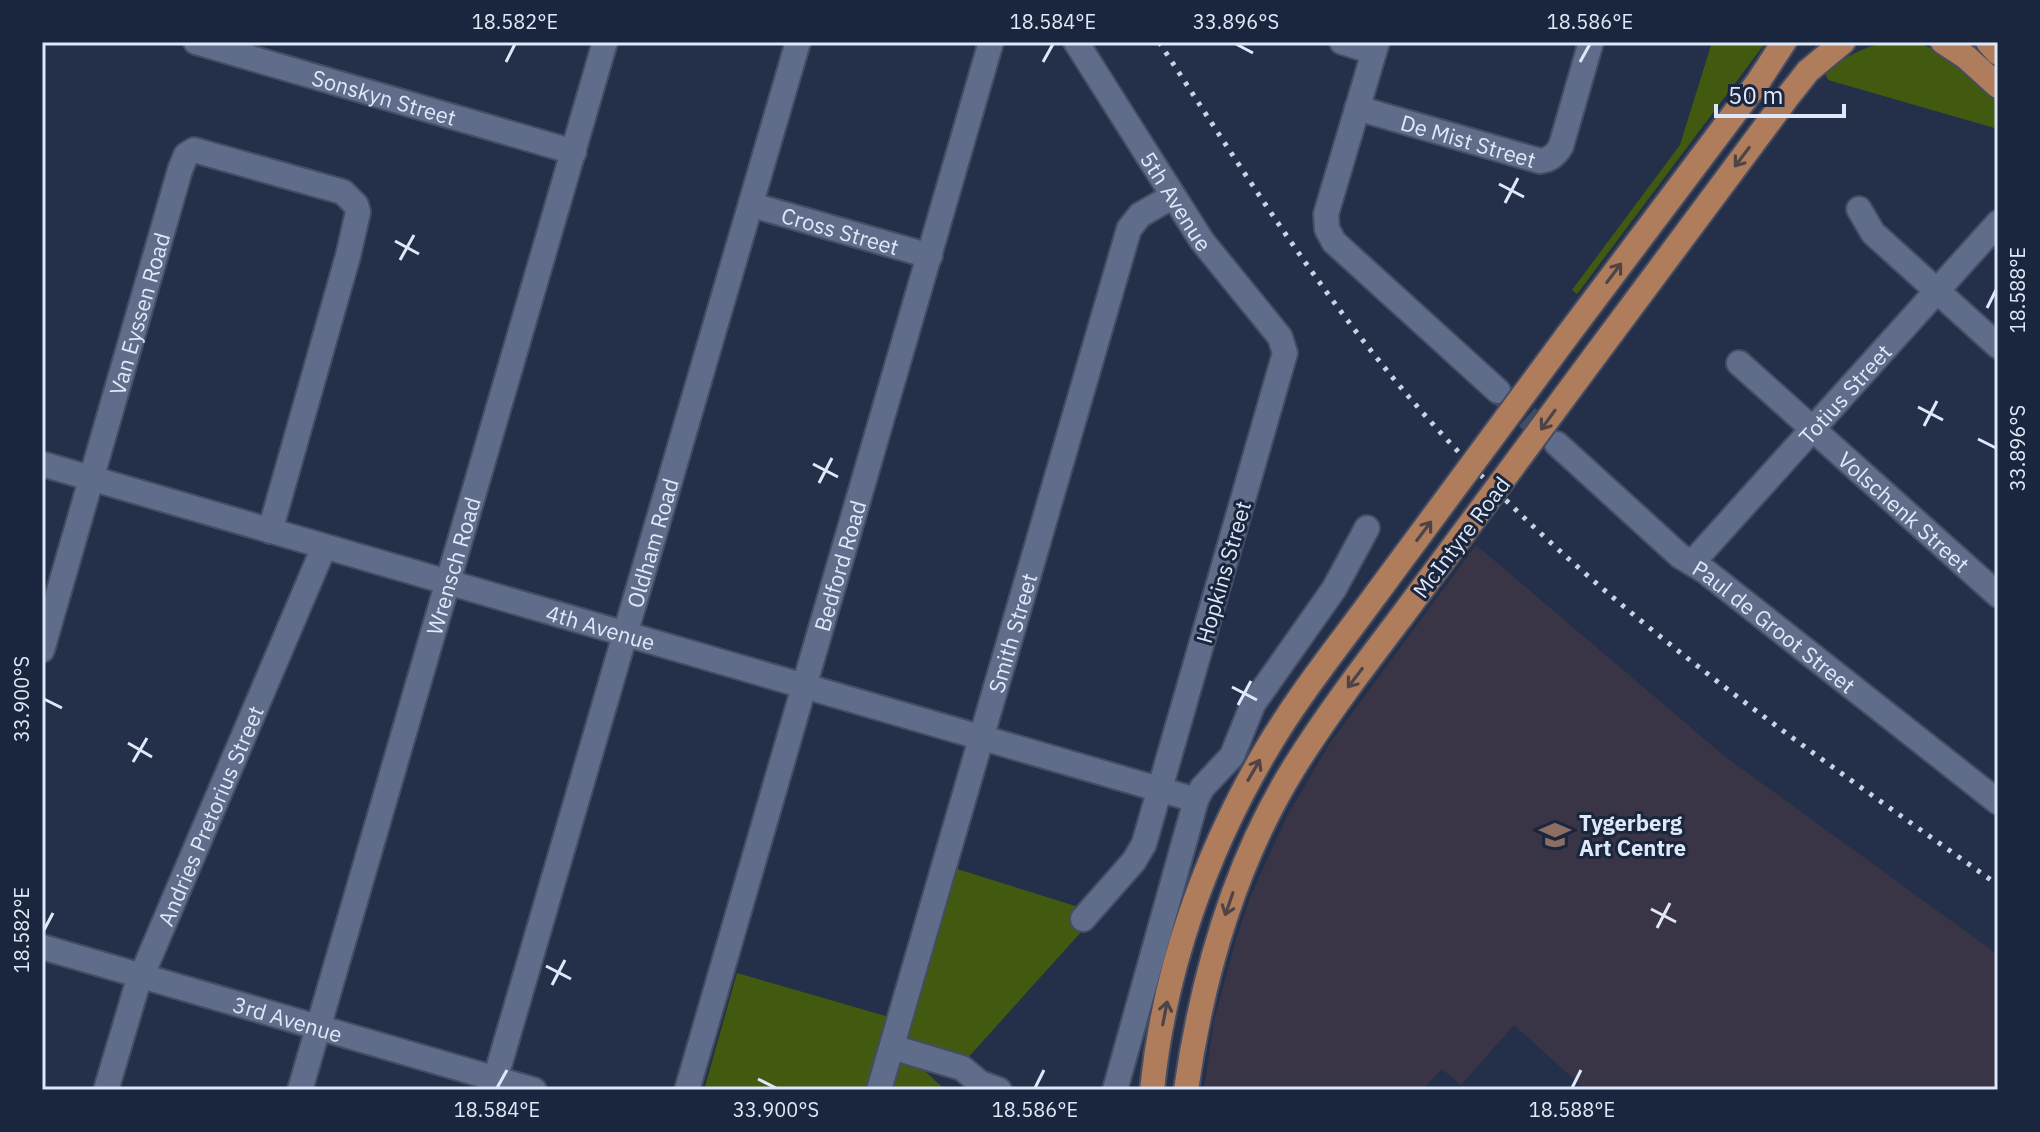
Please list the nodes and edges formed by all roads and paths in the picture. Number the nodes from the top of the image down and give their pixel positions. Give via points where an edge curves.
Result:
1 (196, 42) edge
2 (605, 42) edge
3 (798, 42) edge
4 (991, 42) edge
5 (1076, 42) edge
6 (1342, 42) edge
7 (1591, 42) edge
8 (1784, 42) edge
9 (1843, 42) edge
10 (1943, 42) edge
11 (1988, 42) edge
12 (1375, 47) edge
13 (1998, 53) edge
14 (1998, 86) edge
15 (1357, 108) junction
16 (574, 152) junction
17 (1173, 196) junction
18 (752, 205) junction
19 (1859, 209) dead end
20 (1998, 223) edge
21 (930, 256) junction
22 (1937, 291) junction
23 (1998, 346) edge
24 (1285, 353) joint
25 (1739, 363) dead end
26 (1498, 391) tunnel mouth
27 (1812, 429) junction
28 (1557, 444) tunnel mouth
29 (42, 464) edge
30 (92, 479) junction
31 (1367, 528) dead end
32 (270, 531) junction
33 (324, 547) junction
34 (1692, 563) junction
35 (448, 583) junction
36 (1998, 595) edge
37 (626, 635) junction
38 (42, 650) edge
39 (804, 686) junction
40 (981, 739) junction
41 (1159, 791) junction
42 (1196, 800) junction
43 (1998, 802) edge
44 (1083, 919) dead end
45 (42, 947) edge
46 (141, 975) junction
47 (317, 1028) junction
48 (892, 1047) junction
49 (494, 1084) edge
50 (106, 1090) edge
51 (300, 1090) edge
52 (534, 1090) edge
53 (687, 1090) edge
54 (879, 1090) edge
55 (999, 1090) edge
56 (1115, 1090) edge
57 (1152, 1090) edge
58 (1186, 1090) edge

1 - 16 street, Sonskyn Street
2 - 16 street, Wrensch Road
3 - 18 street, Oldham Road
4 - 21 street, Bedford Road
5 - 17 street, 5th Avenue
6 - 12 street
7 - 15 street, De Mist Street via 1561,146 1547,160
57 -> 8 main road, McIntyre Road, bridge via 1191,911 1224,827 1269,744
9 -> 58 main road, McIntyre Road, bridge via 1789,95 1332,708 1292,771 1245,864 1209,969
10 - 14 main road
11 - 13 main road
12 - 15 street
15 - 26 street via 1326,214 1329,236
16 - 35 street, Wrensch Road
17 - 24 street, 5th Avenue via 1202,241 1280,337
17 - 40 street, Smith Street via 1140,215 1129,229
18 - 21 street, Cross Street
18 - 37 street, Oldham Road
19 - 22 street via 1873,233
20 - 22 street, Totius Street
21 - 39 street, Bedford Road
22 - 23 street
22 - 27 street, Totius Street
24 - 41 street, Hopkins Street
25 - 27 street, Volschenk Street
27 - 34 street, Totius Street
27 - 36 street, Volschenk Street
28 - 34 street, Paul de Groot Street
29 - 30 street, 4th Avenue
30 - 32 street, 4th Avenue
30 - 32 street, Van Eyssen Road via 186,155 200,151 331,188 356,205 358,218
30 - 38 street, Van Eyssen Road
31 - 42 street via 1334,589 1253,704 1232,756
32 - 33 street, 4th Avenue
33 - 35 street, 4th Avenue
33 - 46 street, Andries Pretorius Street
34 - 43 street, Paul de Groot Street
35 - 37 street, 4th Avenue
35 - 47 street, Wrensch Road
37 - 39 street, 4th Avenue
37 - 49 street, Oldham Road
39 - 40 street, 4th Avenue
39 - 53 street, Bedford Road
40 - 41 street, 4th Avenue
40 - 48 street, Smith Street
41 - 42 street, 4th Avenue
41 - 44 street, Hopkins Street via 1139,853
42 - 56 street
45 - 46 street, 3rd Avenue
46 - 47 street, 3rd Avenue
46 - 50 street, Andries Pretorius Street
47 - 49 street, 3rd Avenue
47 - 51 street, Wrensch Road
48 - 54 street, Smith Street
48 - 55 street via 962,1068
49 - 52 street, 3rd Avenue

